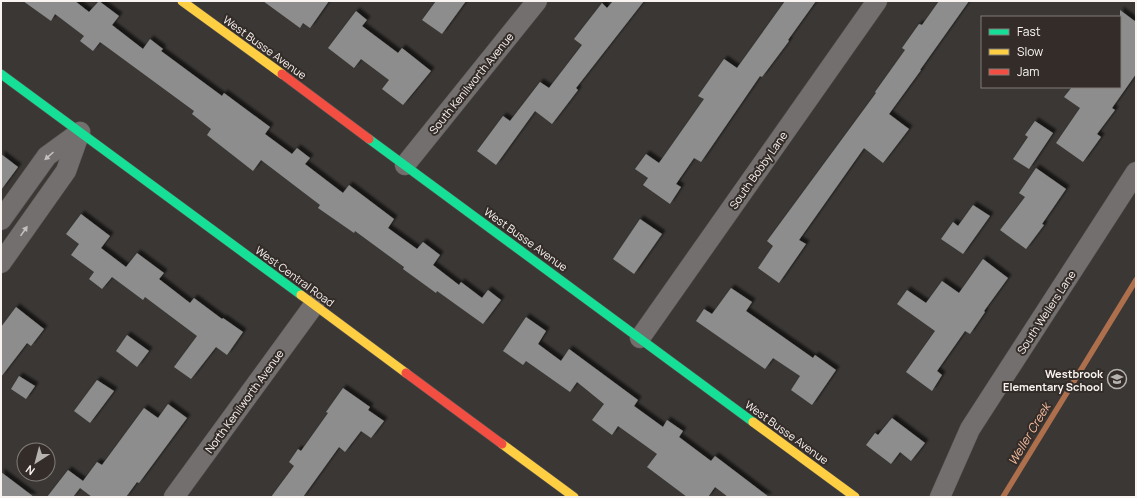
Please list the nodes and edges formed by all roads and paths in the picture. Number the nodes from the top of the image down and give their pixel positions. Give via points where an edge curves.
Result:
1 (182, 1) edge
2 (537, 1) edge
3 (877, 1) edge
4 (1, 74) edge
5 (80, 132) junction
6 (405, 165) junction
7 (1136, 172) edge
8 (1, 220) edge
9 (1, 263) edge
10 (314, 305) junction
11 (640, 338) junction
12 (174, 497) edge
13 (574, 497) edge
14 (855, 497) edge
15 (940, 497) edge

1 - 6 street, West Busse Avenue
2 - 6 street, South Kenilworth Avenue
3 - 11 street, South Bobby Lane
4 - 5 street, West Central Road
5 -> 8 street via 47,156
9 -> 5 street via 66,171
5 - 10 street, West Central Road
6 - 11 street, West Busse Avenue
7 - 15 street, South Wellers Lane via 970,429
10 - 12 street, North Kenilworth Avenue
10 - 13 street, West Central Road
11 - 14 street, West Busse Avenue

